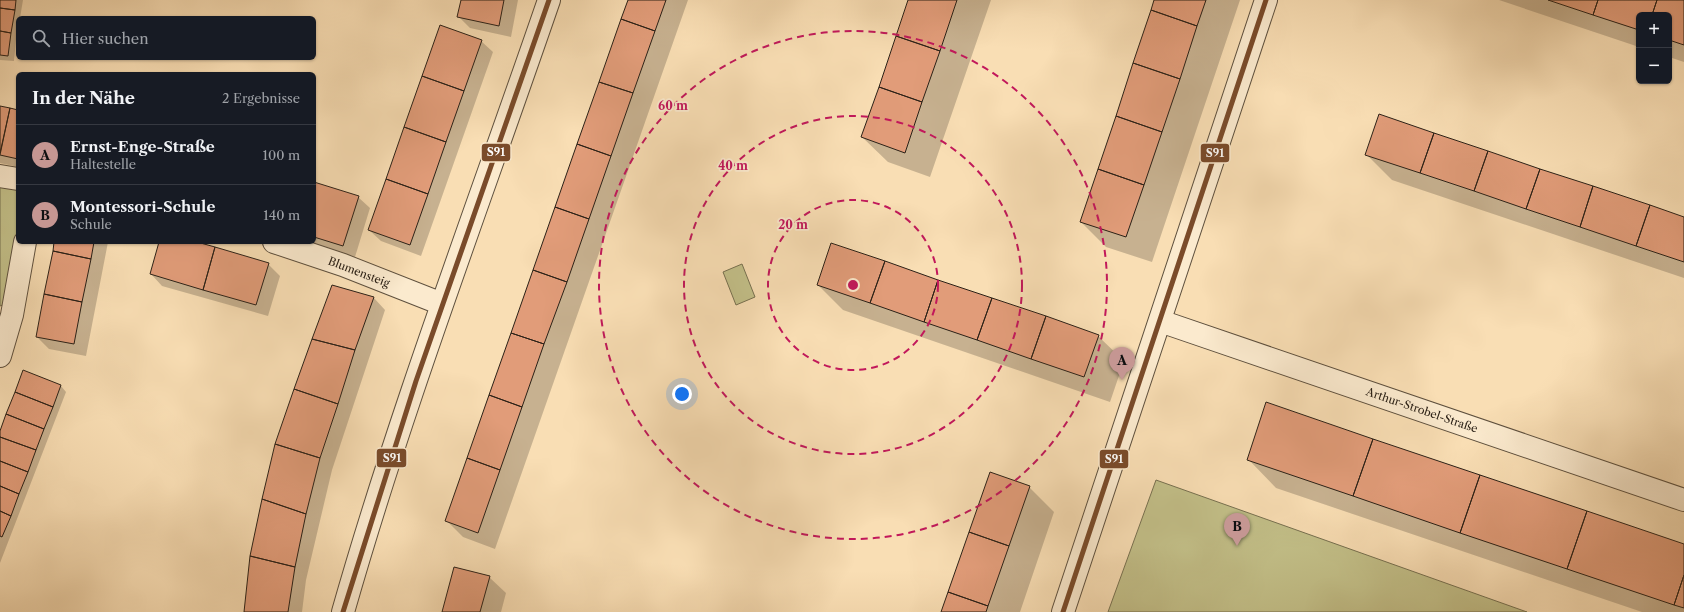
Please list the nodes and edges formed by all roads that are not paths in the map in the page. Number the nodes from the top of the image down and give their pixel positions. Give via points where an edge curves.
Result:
1 (549, 0) edge
2 (1266, 0) edge
3 (0, 176) edge
4 (16, 179) edge
5 (24, 244) edge
6 (280, 244) edge
7 (442, 304) junction
8 (6, 314) edge
9 (1160, 321) junction
10 (0, 356) edge
11 (1684, 500) edge
12 (343, 612) edge
13 (1063, 612) edge

1 - 7 street
2 - 9 street
3 - 4 street
5 - 8 street
6 - 7 street, Blumensteig via 343,265
7 - 12 street via 370,518
8 - 10 street
9 - 11 street, Arthur-Strobel-Straße
9 - 13 street

